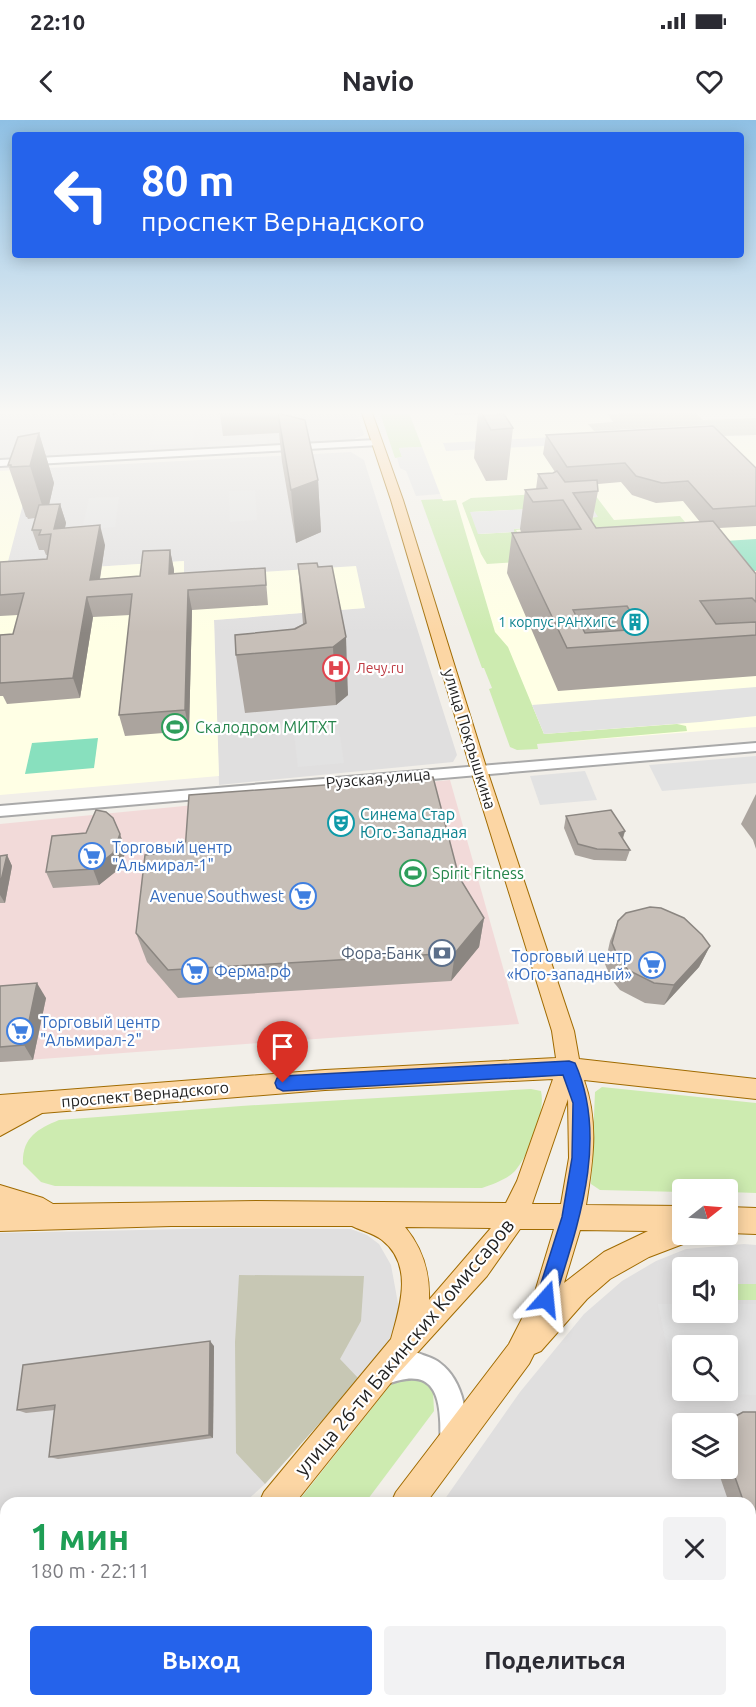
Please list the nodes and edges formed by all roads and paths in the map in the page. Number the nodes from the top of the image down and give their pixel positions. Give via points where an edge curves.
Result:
1 (391, 484) edge
2 (756, 747) edge
3 (479, 770) junction
4 (0, 811) edge
5 (569, 1068) junction
6 (756, 1089) edge
7 (74, 1100) junction
8 (0, 1106) edge
9 (0, 1125) edge
10 (0, 1198) edge
11 (346, 1213) junction
12 (57, 1216) junction
13 (513, 1216) junction
14 (571, 1217) junction
15 (0, 1218) edge
16 (672, 1219) edge
17 (738, 1220) edge
18 (756, 1221) edge
19 (672, 1235) edge
20 (519, 1354) junction
21 (387, 1367) junction
22 (451, 1442) junction
23 (280, 1497) edge
24 (411, 1497) edge

1 - 3 main road, улица Покрышкина
2 - 3 street, Рузская улица
3 - 4 street, Рузская улица
3 - 5 main road, улица Покрышкина via 563,1030
5 - 6 main road, проспект Вернадского
5 - 7 main road, проспект Вернадского via 336,1079
5 - 13 main road, улица 26-ти Бакинских Комиссаров via 554,1102 532,1175
5 - 14 main road via 581,1103 581,1158
7 - 8 main road, проспект Вернадского
7 - 9 main road via 28,1109
10 - 12 main road
11 - 12 main road
11 - 13 main road
11 - 21 main road via 380,1224 397,1236 411,1265 417,1299 412,1321 404,1343
12 - 15 main road
13 - 14 main road
13 - 21 main road, улица 26-ти Бакинских Комиссаров via 484,1257
14 - 16 main road
14 - 20 main road via 546,1299
17 - 18 main road
19 - 20 main road via 648,1243 596,1273
20 - 22 main road
21 - 22 street via 424,1365 436,1374 452,1404
21 - 23 main road, улица 26-ти Бакинских Комиссаров
22 - 24 main road

